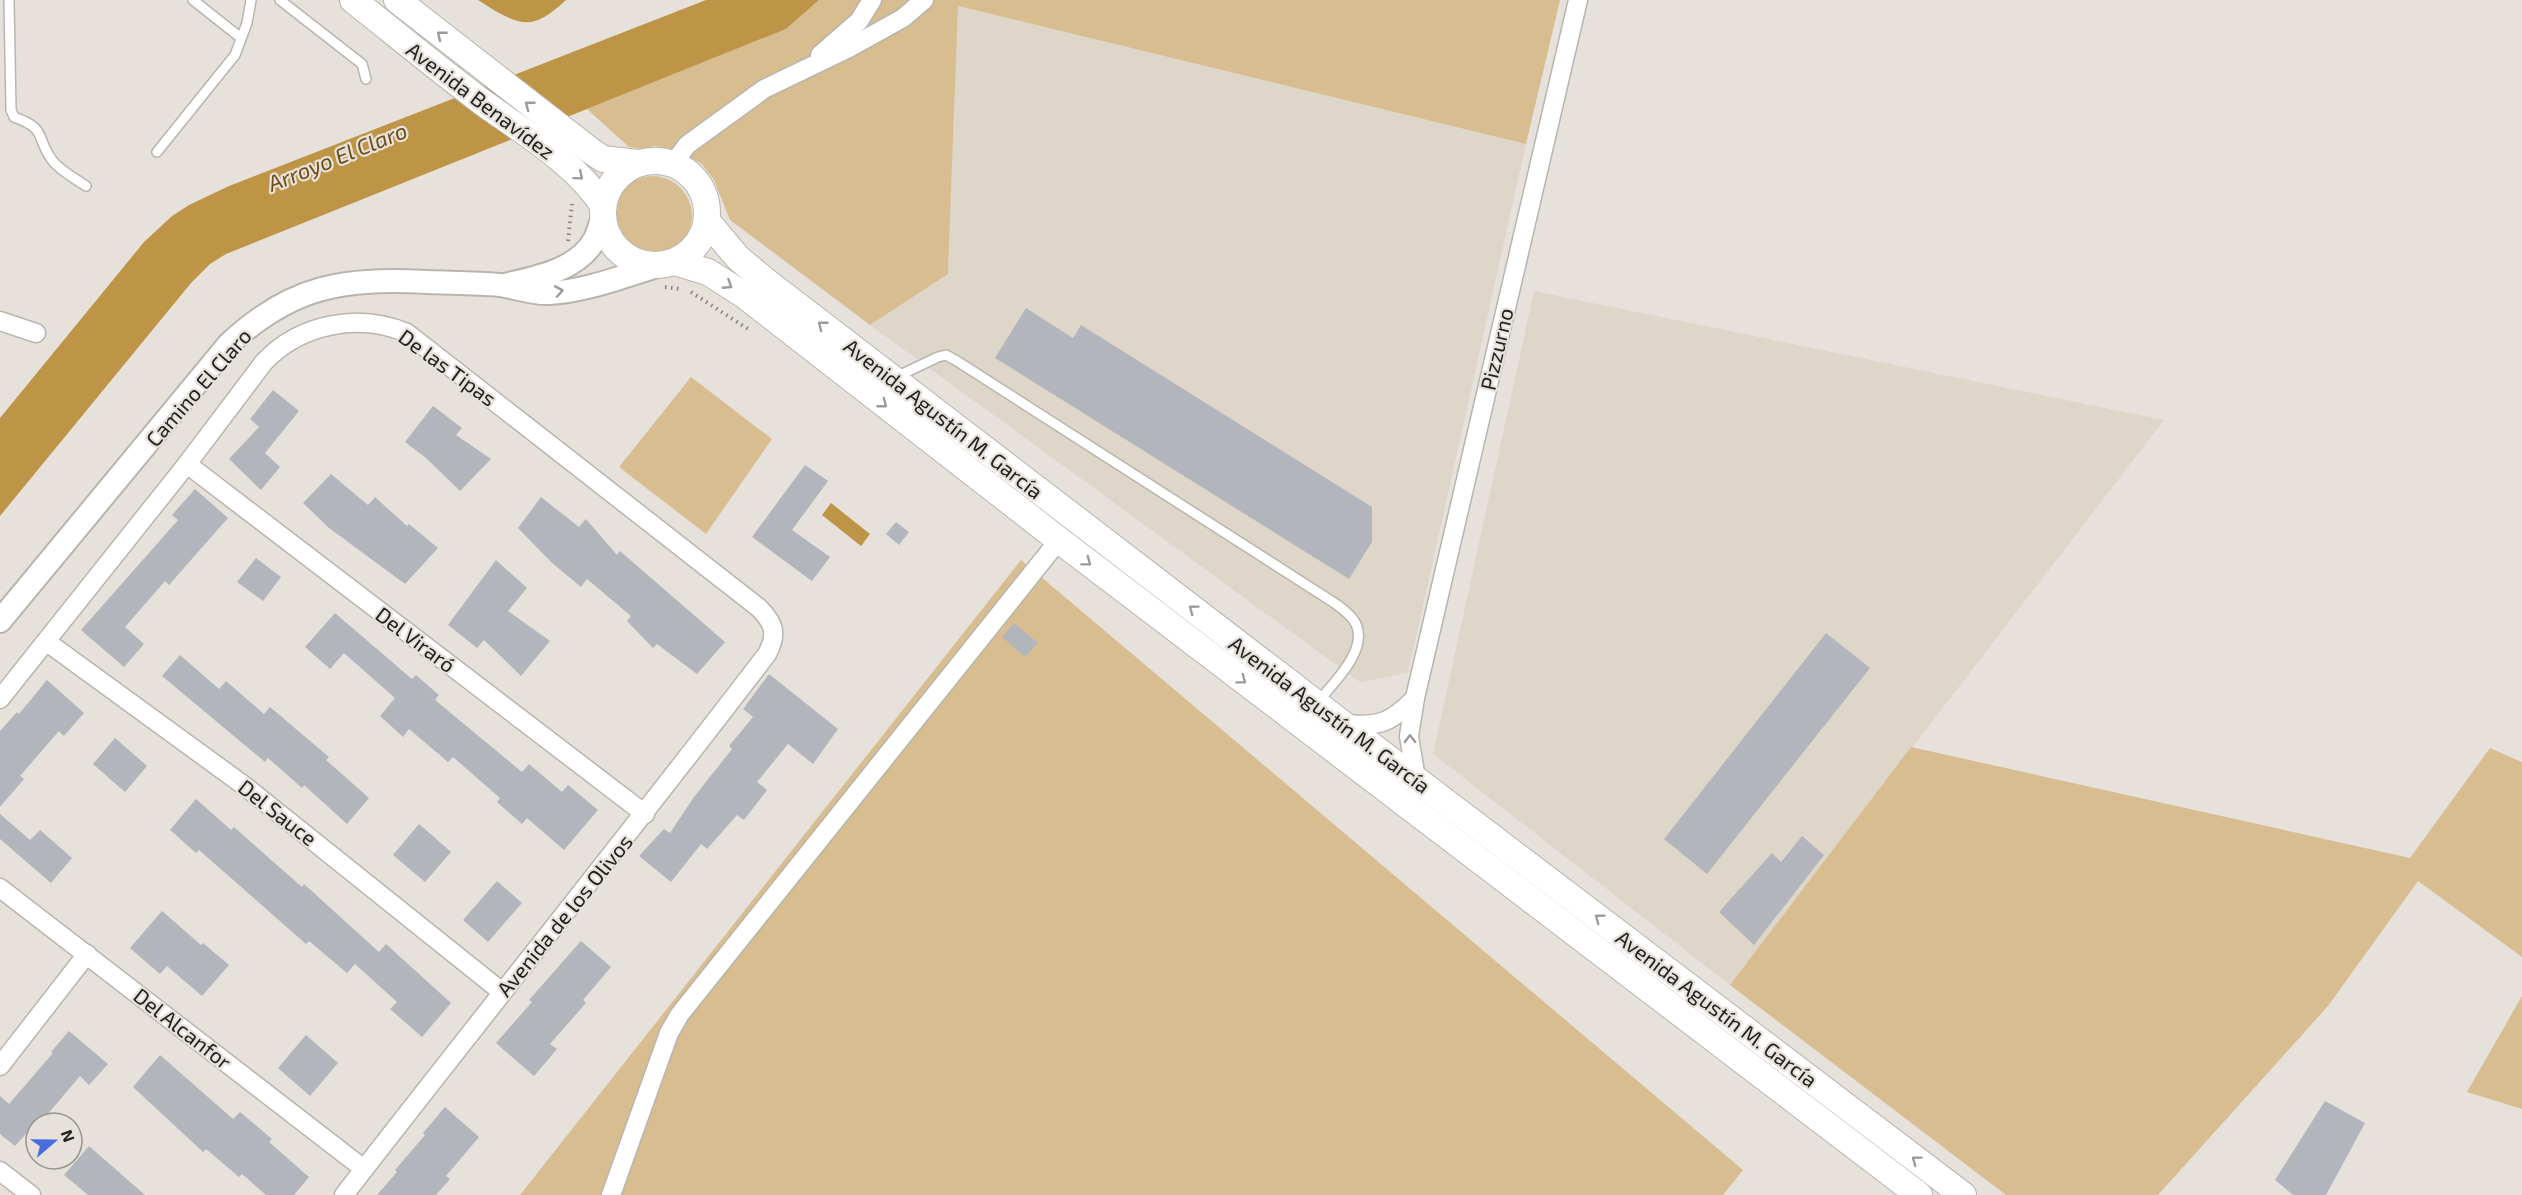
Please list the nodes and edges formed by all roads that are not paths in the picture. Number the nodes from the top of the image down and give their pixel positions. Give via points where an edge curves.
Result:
1 (9, 0) edge
2 (193, 0) edge
3 (251, 0) edge
4 (280, 0) edge
5 (352, 0) edge
6 (397, 0) edge
7 (872, 0) edge
8 (924, 0) edge
9 (1578, 0) edge
10 (241, 38) junction
11 (803, 70) junction
12 (366, 79) dead end
13 (157, 152) dead end
14 (638, 163) junction
15 (673, 164) junction
16 (86, 186) dead end
17 (603, 211) junction
18 (707, 221) junction
19 (668, 264) junction
20 (502, 285) junction
21 (0, 321) edge
22 (36, 333) dead end
23 (892, 379) junction
24 (187, 464) junction
25 (1059, 540) junction
26 (0, 621) edge
27 (775, 630) joint
28 (47, 642) junction
29 (1415, 698) junction
30 (0, 699) edge
31 (1317, 704) junction
32 (1343, 724) junction
33 (1416, 779) junction
34 (645, 814) junction
35 (0, 888) edge
36 (87, 954) junction
37 (502, 992) junction
38 (0, 1066) edge
39 (364, 1169) junction
40 (0, 1170) edge
41 (31, 1195) edge
42 (344, 1195) edge
43 (611, 1195) edge
44 (1919, 1195) edge
45 (1963, 1195) edge

1 - 16 lane via 11,110 14,117 32,124 40,133 53,162
2 - 10 lane
3 - 10 lane
4 - 12 lane via 362,64
5 -> 17 main road, Avenida Benavídez via 586,181
14 -> 6 main road, Avenida Benavídez via 603,159
7 - 11 street via 859,21
8 - 11 street via 903,18
9 - 29 street, Pizzurno
10 - 13 lane via 235,55
11 - 15 street via 754,96 687,145
14 - 15 main road via 655,160
14 - 17 main road via 621,173 609,187
15 - 18 main road via 700,186
17 - 19 main road via 607,233 615,247 636,261
17 - 20 street, Camino El Claro via 595,240 571,263 554,272
18 - 19 main road via 690,252
23 -> 18 main road, Avenida Agustín M. García via 738,258
20 -> 19 street, Camino El Claro via 549,293
19 -> 25 main road, Avenida Agustín M. García via 708,272 744,295
20 - 26 street, Camino El Claro via 390,280 345,283 306,294 259,318 229,344
21 - 22 street
31 -> 23 main road, Avenida Agustín M. García
23 - 31 lane via 938,357 946,355 957,360 1336,604 1356,623 1359,636 1348,663
24 - 27 street, De las Tipas via 276,349 332,325 352,322 390,326 407,333 759,608
24 - 28 street, De las Tipas
24 - 34 street, Del Viraró
25 - 43 street via 680,1014 669,1032
25 -> 44 main road, Avenida Agustín M. García
27 - 34 street, Avenida de los Olivos via 767,654
28 - 30 street, De las Tipas
28 - 37 street, Del Sauce via 246,787
29 - 32 street via 1383,723
33 -> 29 street, Pizzurno via 1409,736
31 - 32 main road, Avenida Agustín M. García
32 - 33 main road, Avenida Agustín M. García
45 -> 33 main road, Avenida Agustín M. García
34 - 37 street, Avenida de los Olivos
35 - 36 street, Del Alcanfor
36 - 38 street
36 - 39 street, Del Alcanfor
37 - 39 street, Avenida de los Olivos
39 - 42 street, Avenida de los Olivos
40 - 41 street

